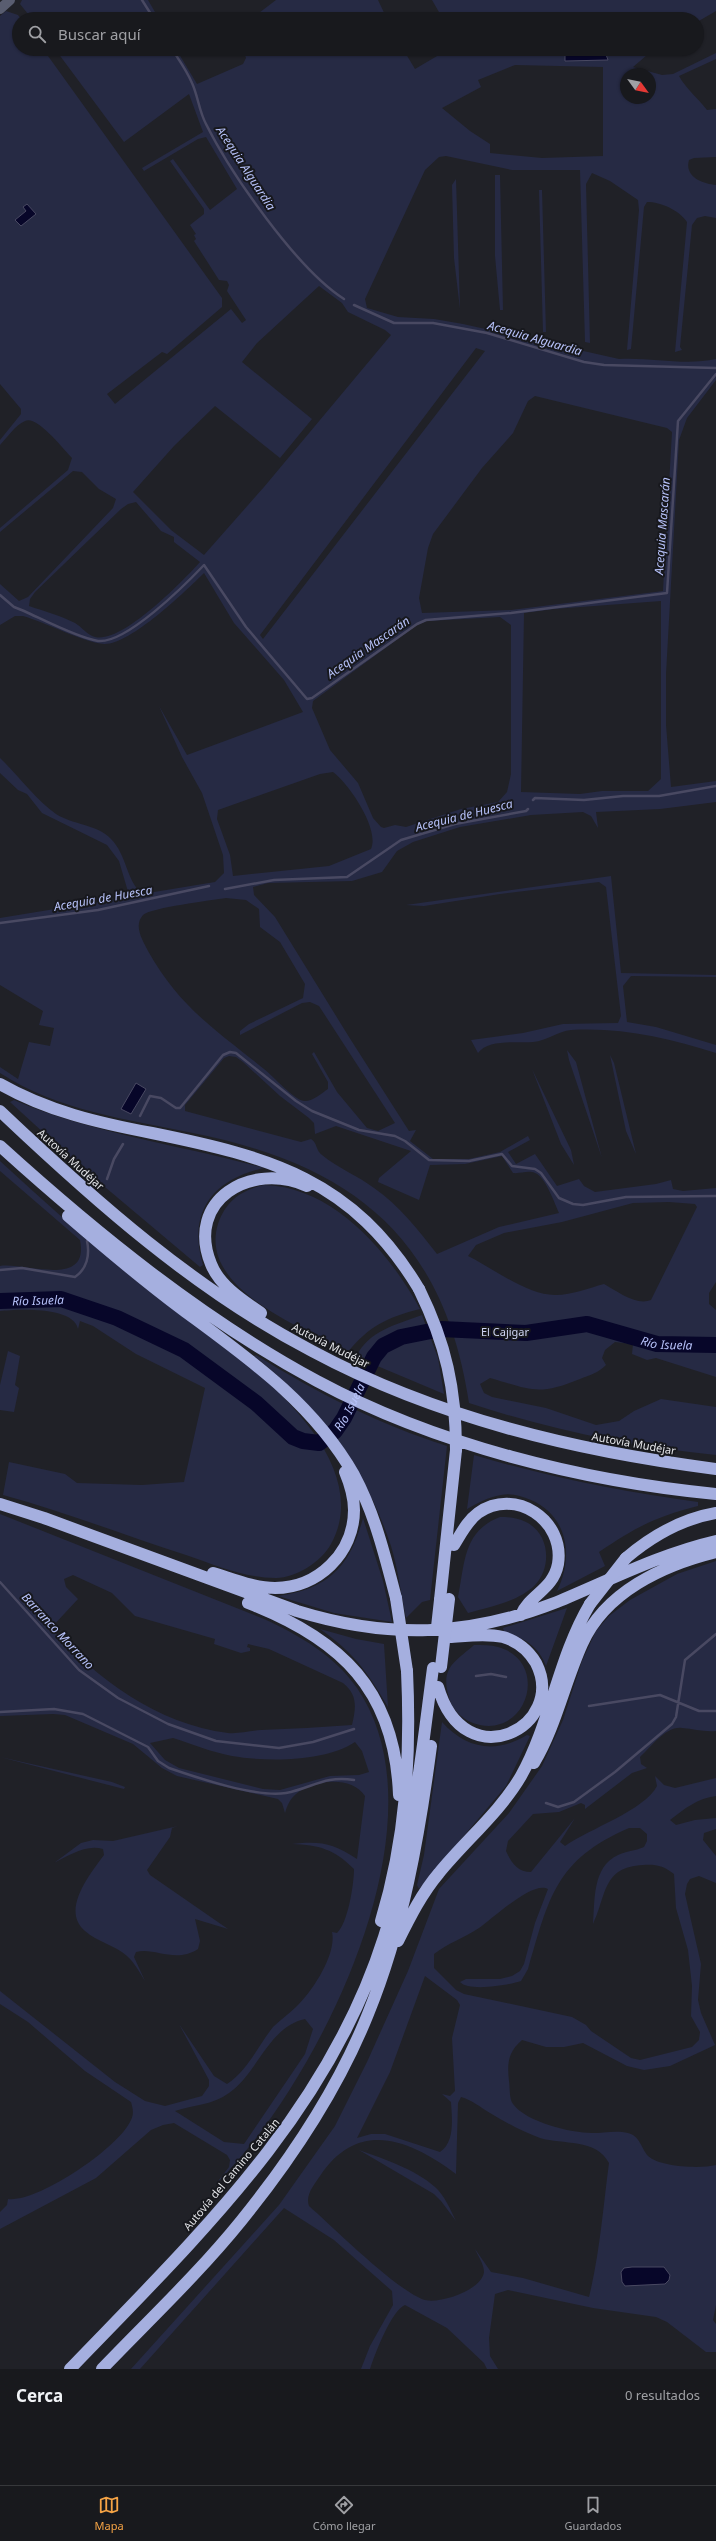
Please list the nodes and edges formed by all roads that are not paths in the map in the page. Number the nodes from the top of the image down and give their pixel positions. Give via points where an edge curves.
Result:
1 (10, 0) edge
2 (0, 9) edge
3 (0, 1084) edge
4 (0, 1111) edge
5 (0, 1146) edge
6 (37, 1179) junction
7 (369, 1225) junction
8 (311, 1351) junction
9 (456, 1450) junction
10 (346, 1462) junction
11 (716, 1469) edge
12 (716, 1494) edge
13 (0, 1504) edge
14 (716, 1513) edge
15 (716, 1541) edge
16 (454, 1545) junction
17 (716, 1552) edge
18 (194, 1574) junction
19 (233, 1589) junction
20 (445, 1600) junction
21 (522, 1615) junction
22 (420, 1632) junction
23 (437, 1668) junction
24 (438, 1687) junction
25 (512, 1790) junction
26 (400, 1840) junction
27 (386, 1965) junction
28 (192, 2241) junction
29 (70, 2369) edge
30 (102, 2369) edge

1 - 2 street
3 - 7 highway via 30,1099 74,1115 205,1144 273,1164 330,1191
4 - 8 highway, Autovía Mudéjar via 74,1179 168,1258 230,1302
5 - 6 highway
6 - 10 highway via 40,1192 102,1245 157,1290 254,1361 284,1388 311,1415
6 - 12 highway via 96,1229 186,1297 254,1344 317,1381 376,1410 448,1436 527,1459 616,1479
7 - 8 highway via 316,1190 294,1181 276,1178 258,1178 242,1183 224,1195 212,1213 207,1229 206,1246 216,1273 250,1306 308,1340
7 - 9 highway, bridge via 394,1252 419,1289 437,1328 449,1366 455,1405
8 - 11 highway, Autovía Mudéjar via 386,1386 465,1416 557,1441 640,1458
9 - 16 highway via 461,1476
9 - 20 highway
10 - 18 highway via 345,1472 354,1501 352,1527 343,1551 326,1570 303,1583 276,1588 257,1586 212,1573
10 - 26 highway, bridge via 374,1520 396,1598 407,1671 408,1758
13 - 18 highway
14 - 25 highway, bridge via 673,1526 645,1542 626,1558 590,1604 568,1647 529,1758
15 - 21 highway via 658,1559
16 - 20 highway
16 - 21 highway via 472,1518 493,1506 521,1506 532,1510 544,1520 556,1540 558,1564 548,1586 526,1605
17 - 25 highway via 688,1560 647,1578 625,1593 600,1616 582,1645 544,1744 529,1772
18 - 19 highway
19 - 22 highway via 339,1623
19 - 26 highway via 244,1601 289,1620 322,1640 345,1659 368,1687 383,1715 395,1757 399,1788
20 - 23 highway, bridge
21 - 22 highway via 471,1627
22 - 24 highway via 430,1638 484,1635 512,1640 524,1648 534,1660 540,1674 541,1689 538,1704 526,1723 514,1732 492,1737 470,1733 457,1724 447,1712
23 - 24 highway
23 - 28 highway, Autovía del Camino Catalán via 406,1852 392,1911 373,1969 336,2052 303,2106 253,2172
24 - 27 highway via 414,1855
25 - 27 highway via 424,1892
26 - 28 highway via 370,1953 331,2043 290,2111
27 - 30 highway via 363,2027 326,2100 278,2173 240,2222
28 - 29 highway, Autovía del Camino Catalán

